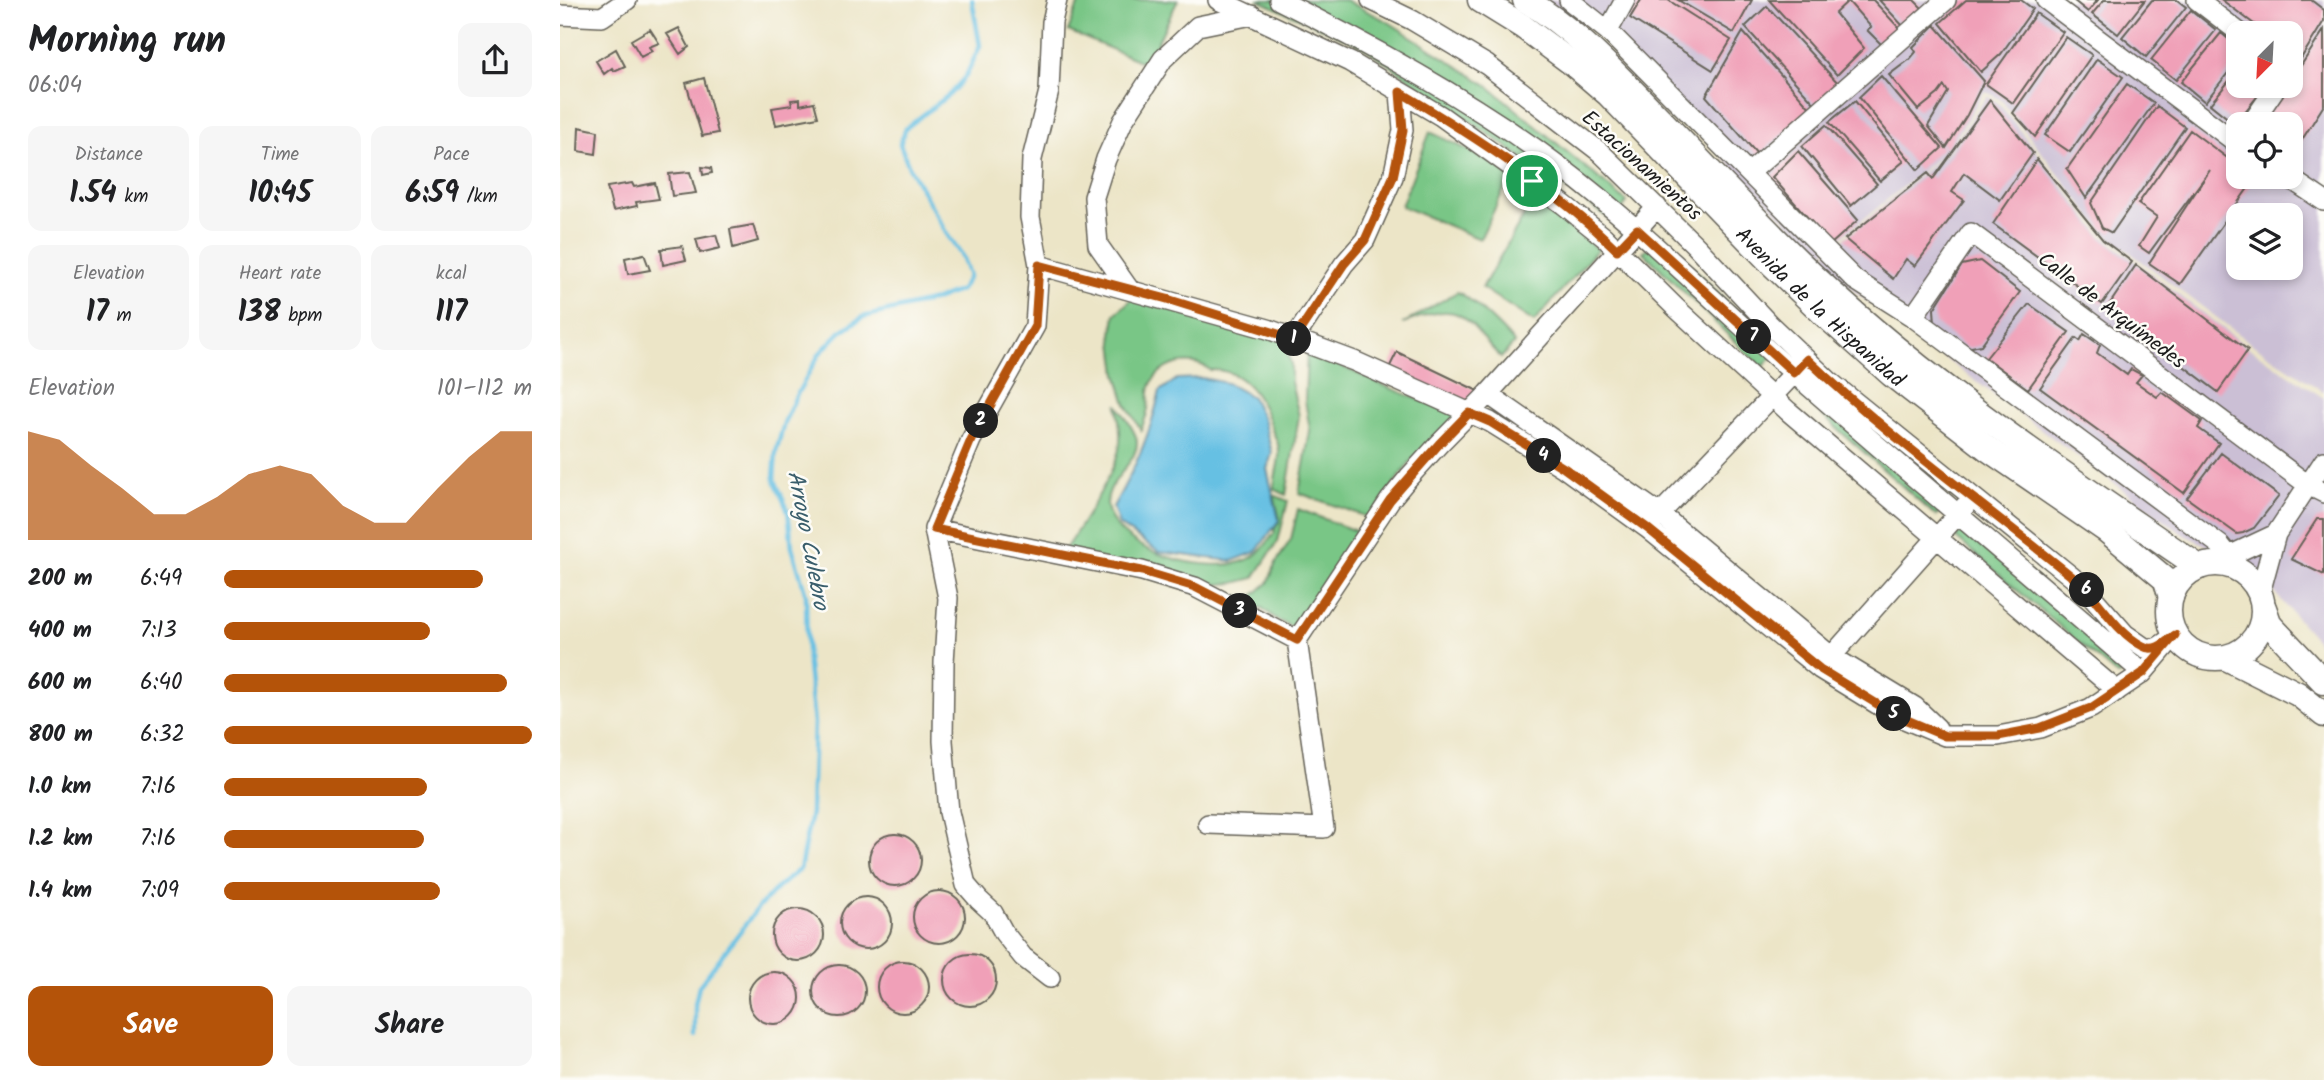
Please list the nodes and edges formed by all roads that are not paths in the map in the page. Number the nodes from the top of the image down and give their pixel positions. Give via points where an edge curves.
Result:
1 (627, 0) edge
2 (1056, 0) edge
3 (1218, 0) edge
4 (1279, 0) edge
5 (1371, 0) edge
6 (1480, 0) edge
7 (1525, 0) edge
8 (1543, 0) edge
9 (1569, 0) edge
10 (1625, 0) edge
11 (1946, 0) edge
12 (2046, 0) edge
13 (2197, 0) edge
14 (560, 15) edge
15 (1252, 15) junction
16 (2226, 22) edge
17 (1569, 31) junction
18 (1608, 31) junction
19 (1400, 92) junction
20 (2226, 135) edge
21 (1749, 173) junction
22 (2303, 187) edge
23 (2324, 201) edge
24 (1657, 207) junction
25 (1637, 229) junction
26 (1617, 250) junction
27 (1039, 265) junction
28 (1129, 289) junction
29 (1913, 317) junction
30 (1294, 339) junction
31 (1800, 366) junction
32 (1488, 394) junction
33 (1772, 396) junction
34 (1469, 413) junction
35 (2324, 461) edge
36 (2316, 489) edge
37 (1973, 498) junction
38 (1959, 513) junction
39 (1653, 521) junction
40 (934, 529) junction
41 (2276, 534) junction
42 (1937, 538) junction
43 (2220, 561) junction
44 (2171, 597) junction
45 (2262, 601) junction
46 (2175, 635) junction
47 (1297, 640) junction
48 (2226, 658) junction
49 (1826, 663) junction
50 (2143, 673) junction
51 (2324, 682) edge
52 (2117, 691) junction
53 (2324, 715) edge
54 (1208, 824) dead end
55 (1050, 978) dead end

1 - 14 street via 602,17
2 - 27 street via 1049,91 1032,159 1030,218
3 - 15 street
4 - 25 street via 1345,32 1460,100 1558,165
5 - 24 street, Estacionamientos via 1487,65 1600,152
6 - 44 main road, Avenida de la Hispanidad via 1522,26 1608,94 1772,264 1891,374 1988,449 2106,530 2165,579
7 - 17 main road, Avenida de la Hispanidad
8 - 17 main road via 1564,15
9 - 18 street, Avenida de la Hispanidad
10 - 18 street
11 - 21 street
12 - 20 street
13 - 16 street
15 - 19 street via 1350,62
15 - 28 street via 1198,26 1163,59 1123,121 1094,197 1098,246
17 - 43 main road, Avenida de la Hispanidad via 1600,56 1796,260 1907,358 1985,420
18 - 21 street, Avenida de la Hispanidad
19 - 26 street via 1514,167
19 - 30 street via 1403,130 1393,177 1365,240
21 - 29 street, Avenida de la Hispanidad via 1855,280
22 - 23 street
24 - 25 street
24 - 31 street, Estacionamientos via 1770,325
25 - 26 street
25 - 31 street
26 - 32 street
26 - 33 street
27 - 28 street
27 - 40 street via 1035,326 971,440
28 - 30 street
29 - 36 street, Calle de Arquímedes via 1971,233
29 - 43 street, Avenida de la Hispanidad
30 - 34 street
31 - 33 street
31 - 37 street, Estacionamientos via 1829,381
31 - 38 street
32 - 34 street
32 - 39 street
33 - 39 street
33 - 42 street
34 - 39 street
34 - 47 street via 1390,500
35 - 36 street
36 - 41 street
37 - 38 street
37 - 46 street, Estacionamientos via 2082,585 2125,634 2146,648 2157,648
38 - 42 street
38 - 50 street
39 - 49 street
40 - 47 street via 1142,571 1195,587
40 - 55 street via 948,598 944,753 950,812 966,885 993,913 1023,957
41 - 43 street
41 - 45 street
42 - 49 street
42 - 52 street
43 - 44 main road via 2187,575
43 - 45 main road via 2252,580
44 - 46 main road via 2169,617
45 - 48 main road via 2260,631 2246,648
45 - 51 main road via 2270,625
46 - 48 main road via 2197,654
46 - 50 street
47 - 54 street via 1324,828
48 - 53 main road via 2298,694
49 - 52 street via 1895,715 1945,736 1998,736 2040,728 2091,708
50 - 52 street

